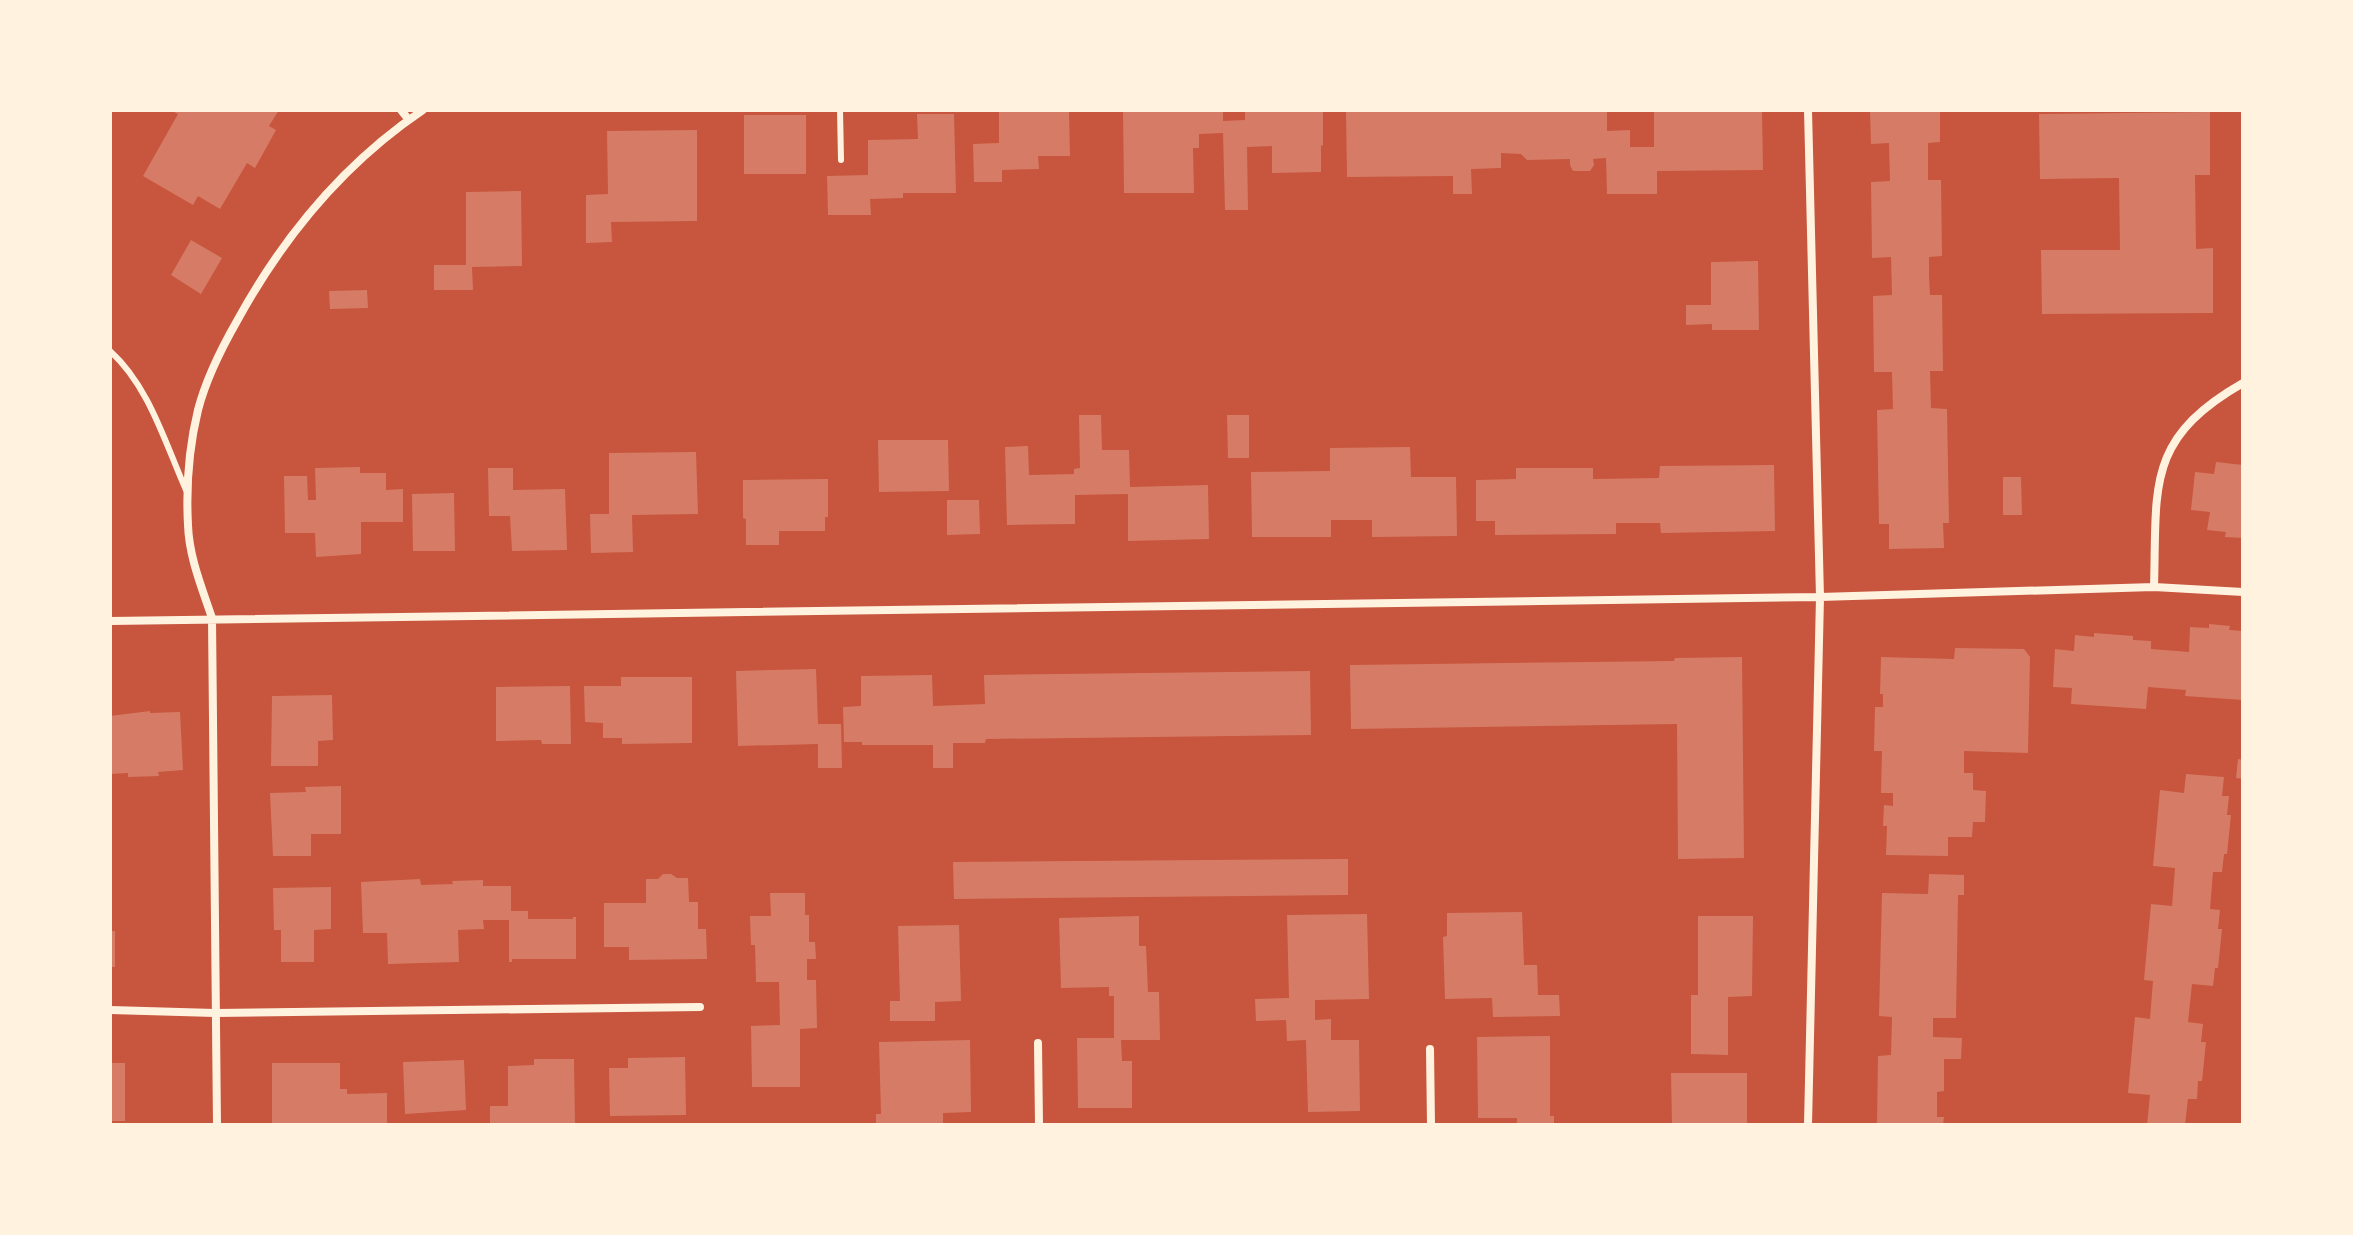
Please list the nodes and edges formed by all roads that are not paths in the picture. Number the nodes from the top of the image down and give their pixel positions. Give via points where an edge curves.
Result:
1 (401, 110) edge
2 (423, 110) edge
3 (840, 110) edge
4 (1808, 110) edge
5 (409, 120) junction
6 (841, 160) dead end
7 (110, 351) edge
8 (2243, 383) edge
9 (188, 493) junction
10 (2154, 587) junction
11 (2243, 592) edge
12 (1820, 597) junction
13 (212, 618) junction
14 (110, 621) edge
15 (700, 1007) dead end
16 (110, 1010) edge
17 (215, 1013) junction
18 (1038, 1043) dead end
19 (1430, 1049) dead end
20 (217, 1125) edge
21 (1039, 1125) edge
22 (1431, 1125) edge
23 (1808, 1125) edge

1 - 5 street
2 - 5 street
3 - 6 lane
4 - 12 street
5 - 9 street via 313,208 246,304 212,370 199,409
7 - 9 lane via 146,398
8 - 10 street via 2207,407 2169,449 2158,480
9 - 13 street via 193,560
10 - 11 street
10 - 12 street
12 - 13 street
12 - 23 street
13 - 14 street
13 - 17 street
15 - 17 street
16 - 17 street
17 - 20 street
18 - 21 street
19 - 22 street

